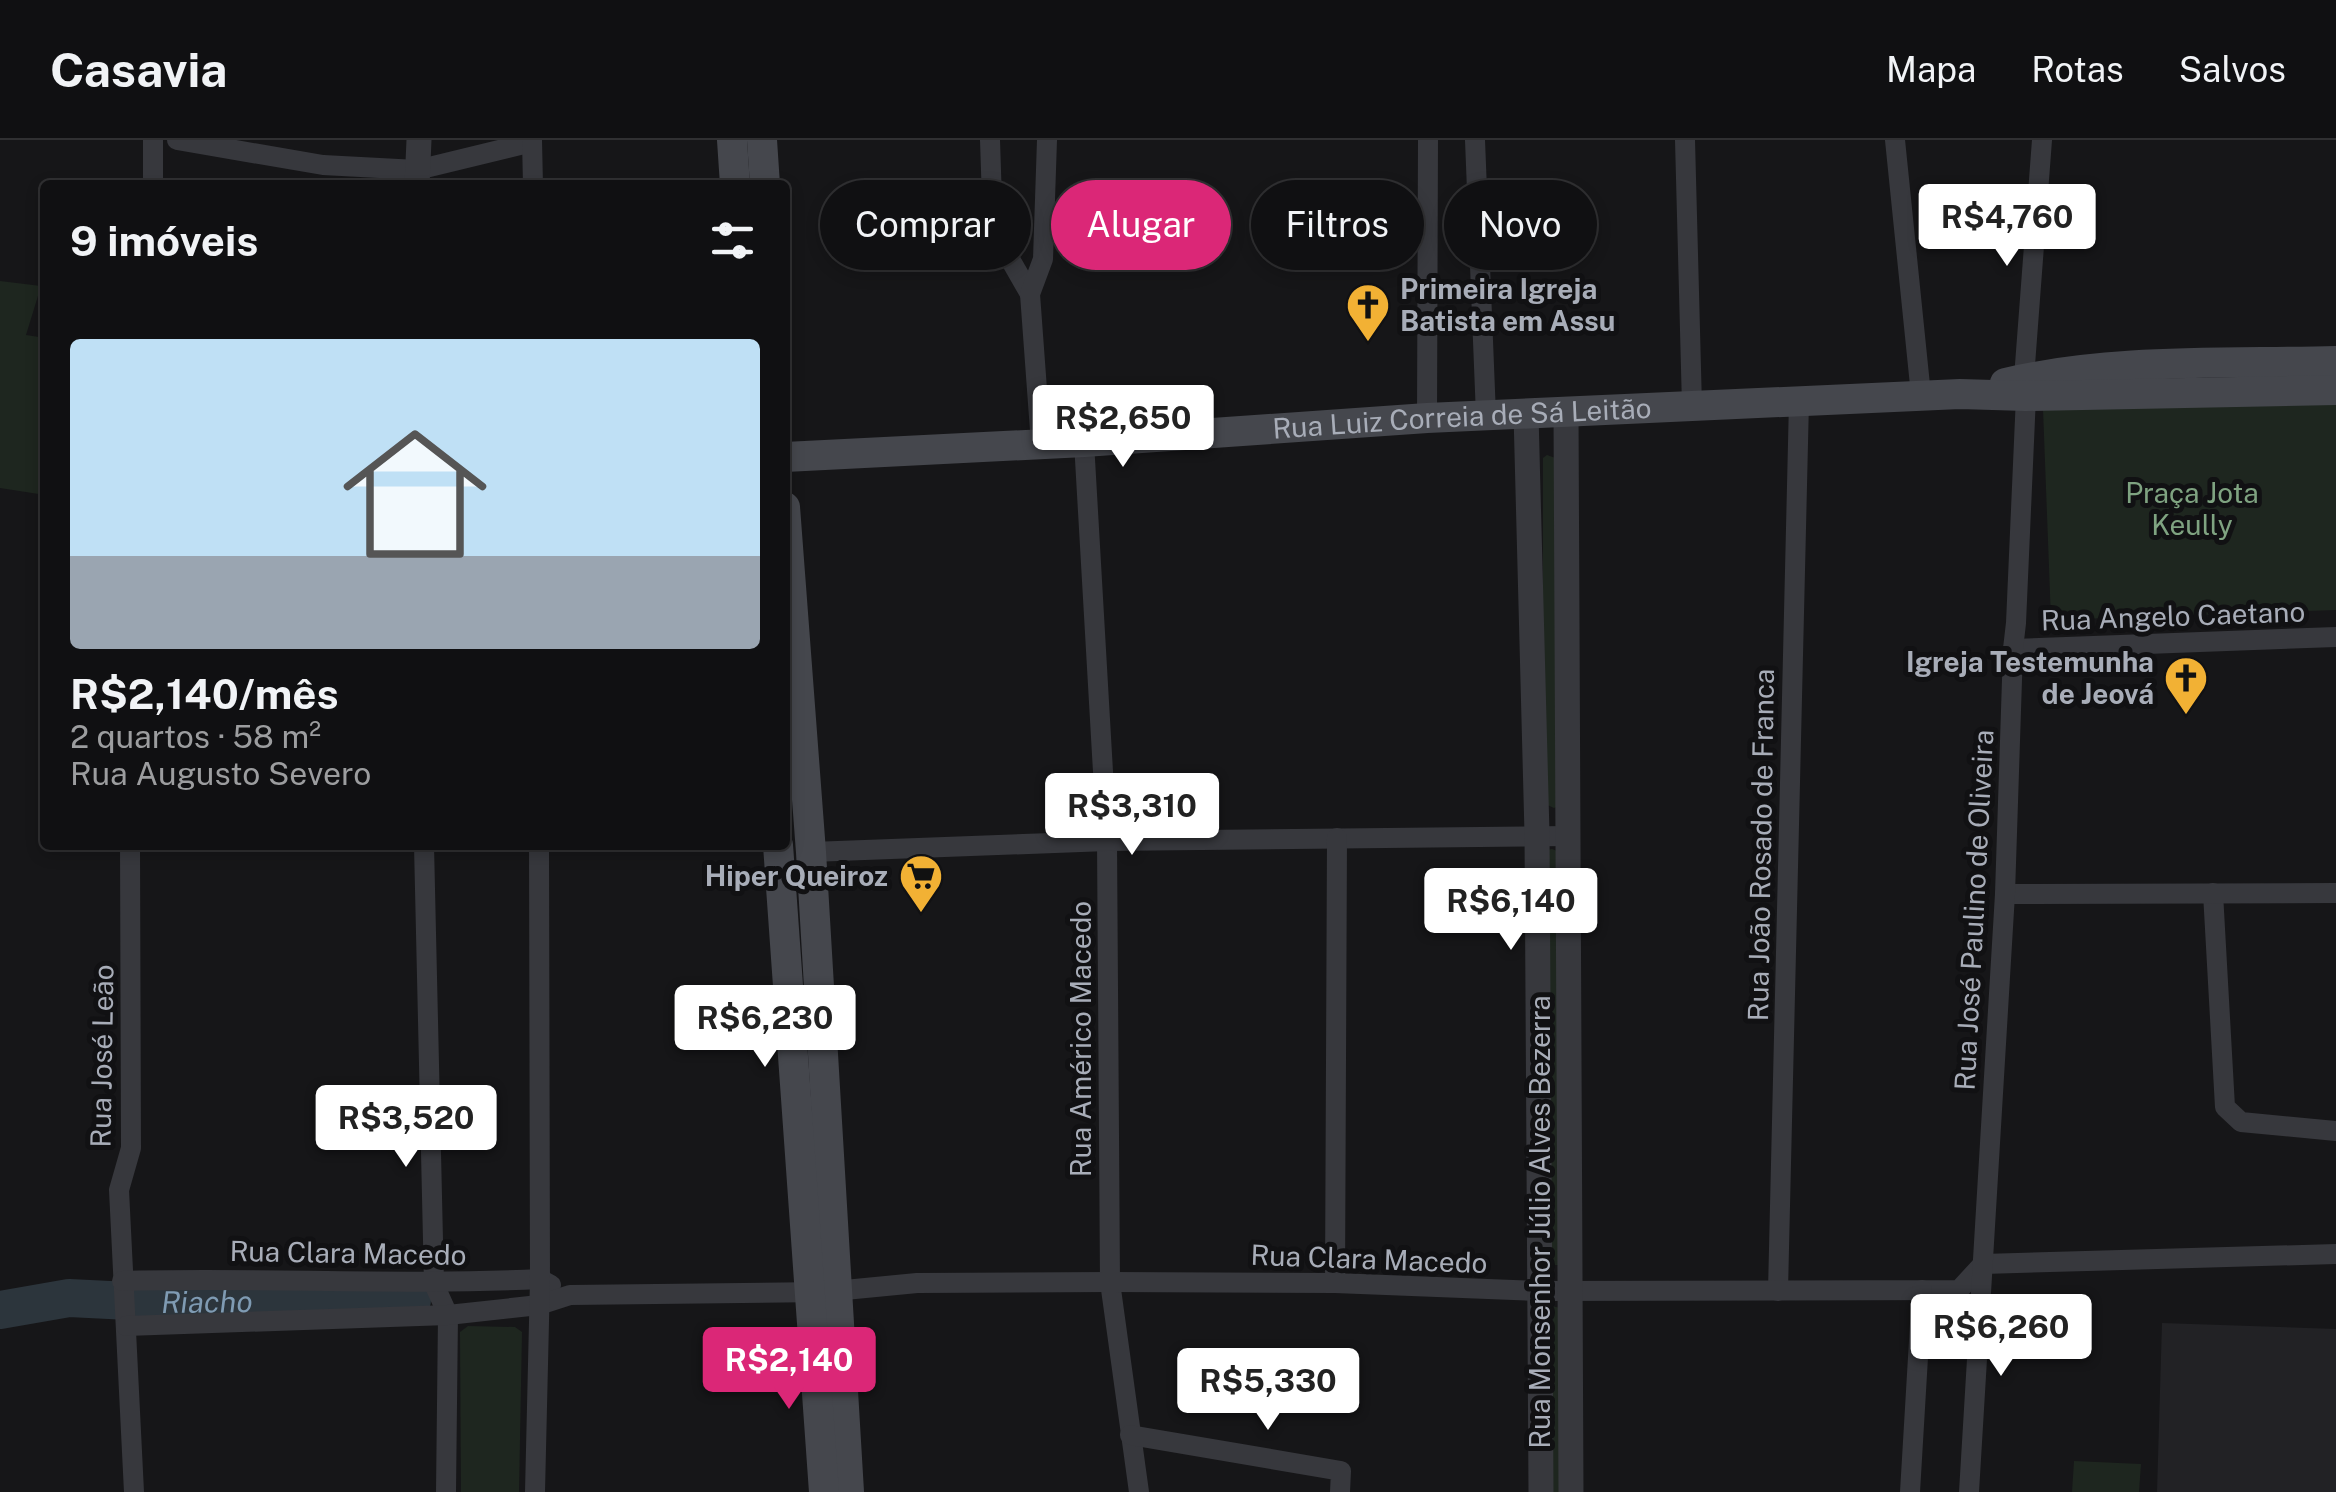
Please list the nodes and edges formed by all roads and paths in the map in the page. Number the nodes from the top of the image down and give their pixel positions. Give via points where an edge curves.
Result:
1 (153, 140) edge
2 (177, 140) edge
3 (419, 140) edge
4 (732, 140) edge
5 (762, 140) edge
6 (990, 140) edge
7 (1047, 140) edge
8 (1428, 140) edge
9 (1475, 140) edge
10 (1685, 140) edge
11 (1895, 140) edge
12 (2042, 140) edge
13 (532, 141) edge
14 (417, 178) edge
15 (153, 180) edge
16 (533, 180) edge
17 (735, 180) edge
18 (765, 180) edge
19 (1030, 294) junction
20 (2336, 361) edge
21 (2025, 387) junction
22 (2336, 390) edge
23 (1921, 396) junction
24 (1799, 401) junction
25 (1692, 406) junction
26 (1566, 412) junction
27 (1526, 414) junction
28 (1486, 416) junction
29 (1426, 418) junction
30 (1084, 442) junction
31 (1041, 444) junction
32 (790, 457) edge
33 (790, 573) edge
34 (2336, 637) edge
35 (2012, 649) junction
36 (1538, 834) junction
37 (1569, 836) junction
38 (1337, 838) junction
39 (1107, 841) junction
40 (130, 850) edge
41 (424, 850) edge
42 (538, 850) edge
43 (779, 850) edge
44 (811, 852) junction
45 (2336, 893) edge
46 (2005, 894) junction
47 (2213, 894) junction
48 (2336, 1131) edge
49 (2336, 1254) edge
50 (1983, 1264) junction
51 (1110, 1279) junction
52 (540, 1280) junction
53 (122, 1281) junction
54 (1336, 1283) junction
55 (434, 1284) junction
56 (1922, 1290) junction
57 (823, 1291) junction
58 (1540, 1291) junction
59 (1572, 1291) junction
60 (1778, 1291) junction
61 (570, 1295) junction
62 (539, 1306) junction
63 (448, 1315) junction
64 (126, 1326) junction
65 (1130, 1435) junction
66 (134, 1492) edge
67 (446, 1492) edge
68 (535, 1492) edge
69 (824, 1492) edge
70 (849, 1492) edge
71 (1139, 1492) edge
72 (1340, 1492) edge
73 (1541, 1492) edge
74 (1572, 1492) edge
75 (1910, 1492) edge
76 (1969, 1492) edge

1 - 15 street
2 - 14 street
3 - 14 street
4 - 17 main road
5 - 18 main road
6 - 19 street via 999,240
7 - 19 street via 1043,259
8 - 29 street
9 - 28 street
10 - 25 street
11 - 23 street
12 - 21 street, Rua José Paulino de Oliveira
13 - 14 street
13 - 16 street
19 - 31 street
20 - 21 main road, Rua Luiz Correia de Sá Leitão via 2119,366
21 - 22 main road, Rua Luiz Correia de Sá Leitão
21 - 23 main road, Rua Luiz Correia de Sá Leitão
21 - 35 street, Rua José Paulino de Oliveira
23 - 24 main road, Rua Luiz Correia de Sá Leitão
24 - 25 main road, Rua Luiz Correia de Sá Leitão
24 - 60 street, Rua João Rosado de Franca
25 - 26 main road, Rua Luiz Correia de Sá Leitão
26 - 27 main road, Rua Luiz Correia de Sá Leitão
26 - 37 street, Rua Monsenhor Júlio Alves Bezerra
27 - 28 main road, Rua Luiz Correia de Sá Leitão
27 - 36 street, Rua Monsenhor Júlio Alves Bezerra
28 - 29 main road, Rua Luiz Correia de Sá Leitão
29 - 30 main road, Rua Luiz Correia de Sá Leitão
30 - 31 main road, Rua Luiz Correia de Sá Leitão
30 - 39 street, Rua Américo Macedo
31 - 32 main road, Rua Luiz Correia de Sá Leitão
33 - 44 main road
34 - 35 street, Rua Angelo Caetano
35 - 46 street, Rua José Paulino de Oliveira
36 - 37 street
36 - 38 street
36 - 58 street, Rua Monsenhor Júlio Alves Bezerra
37 - 59 street, Rua Monsenhor Júlio Alves Bezerra
38 - 39 street
38 - 54 street
39 - 44 street
39 - 51 street, Rua Américo Macedo
40 - 53 street, Rua José Leão via 130,1148 119,1190
41 - 55 street
42 - 52 street
43 - 57 main road
44 - 57 main road
45 - 47 street
46 - 47 street
46 - 50 street, Rua José Paulino de Oliveira
47 - 48 street via 2225,1107 2241,1122
49 - 50 street
50 - 56 street, Rua Clara Macedo via 1960,1290
50 - 76 street, Rua José Paulino de Oliveira
51 - 54 street, Rua Clara Macedo
51 - 57 street, Rua Clara Macedo
51 - 65 street, Rua Américo Macedo
52 - 55 street, Rua Clara Macedo
52 - 61 street, Rua Clara Macedo
52 - 62 street
53 - 55 street, Rua Clara Macedo
53 - 64 street, Rua José Leão
54 - 58 street, Rua Clara Macedo
55 - 63 street
56 - 60 street, Rua Clara Macedo
56 - 75 street
57 - 61 street, Rua Clara Macedo
57 - 69 main road
57 - 70 main road
58 - 59 street, Rua Clara Macedo
58 - 73 street, Rua Monsenhor Júlio Alves Bezerra
59 - 60 street, Rua Clara Macedo
59 - 74 street, Rua Monsenhor Júlio Alves Bezerra
61 - 62 street, Rua Clara Macedo
62 - 63 street, Rua Clara Macedo
62 - 68 street
63 - 64 street, Rua Clara Macedo
63 - 67 street
64 - 66 street, Rua José Leão
65 - 71 street, Rua Américo Macedo
65 - 72 street via 1341,1471

